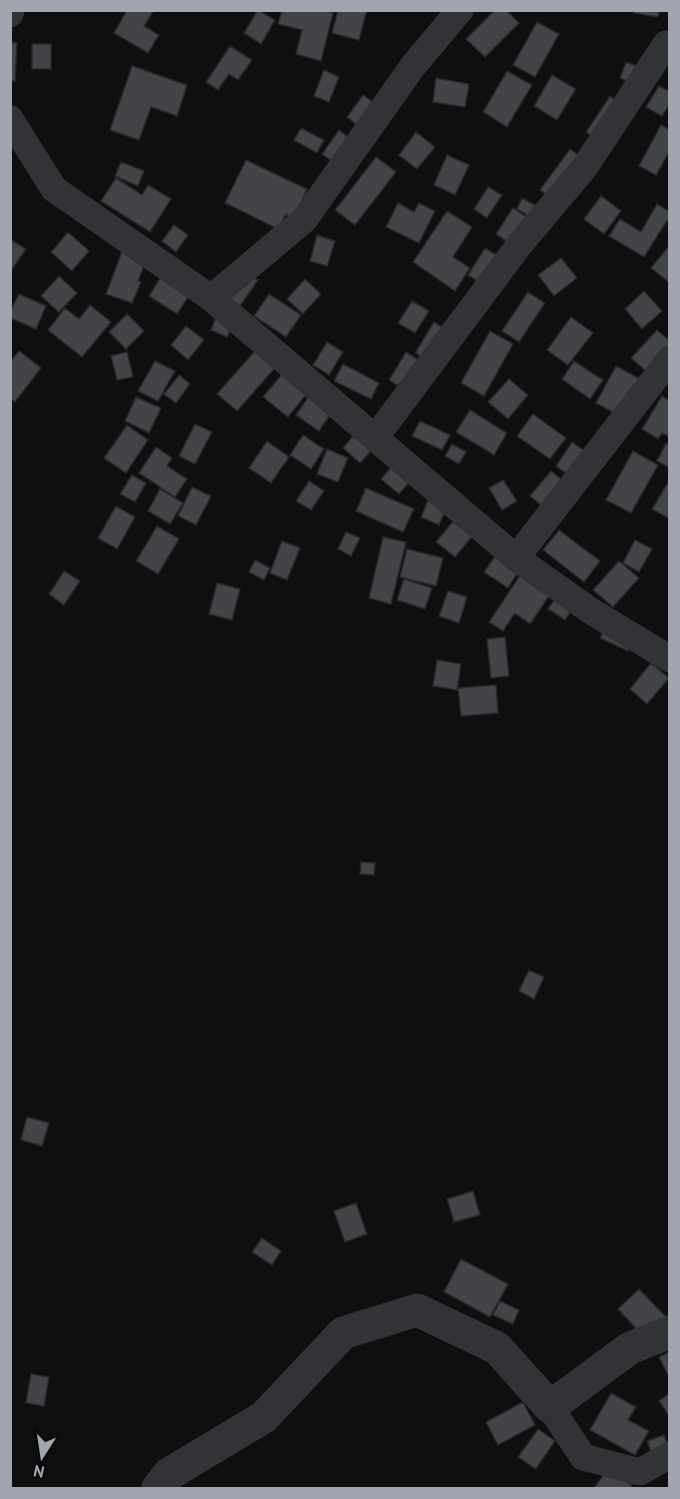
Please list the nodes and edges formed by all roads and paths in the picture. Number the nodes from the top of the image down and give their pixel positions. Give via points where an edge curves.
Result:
1 (460, 10) edge
2 (666, 44) dead end
3 (10, 119) edge
4 (211, 298) junction
5 (669, 359) edge
6 (375, 438) junction
7 (516, 558) junction
8 (669, 660) edge
9 (669, 1332) edge
10 (550, 1407) junction
11 (668, 1458) edge
12 (158, 1488) edge

1 - 4 street via 413,66 304,220
2 - 6 street via 584,168 520,244
3 - 4 street via 54,189
4 - 6 street
5 - 7 street
6 - 7 street
7 - 8 street
9 - 10 street via 630,1347
10 - 11 street via 583,1457 640,1472
10 - 12 street via 497,1348 417,1310 343,1333 264,1417 169,1474

